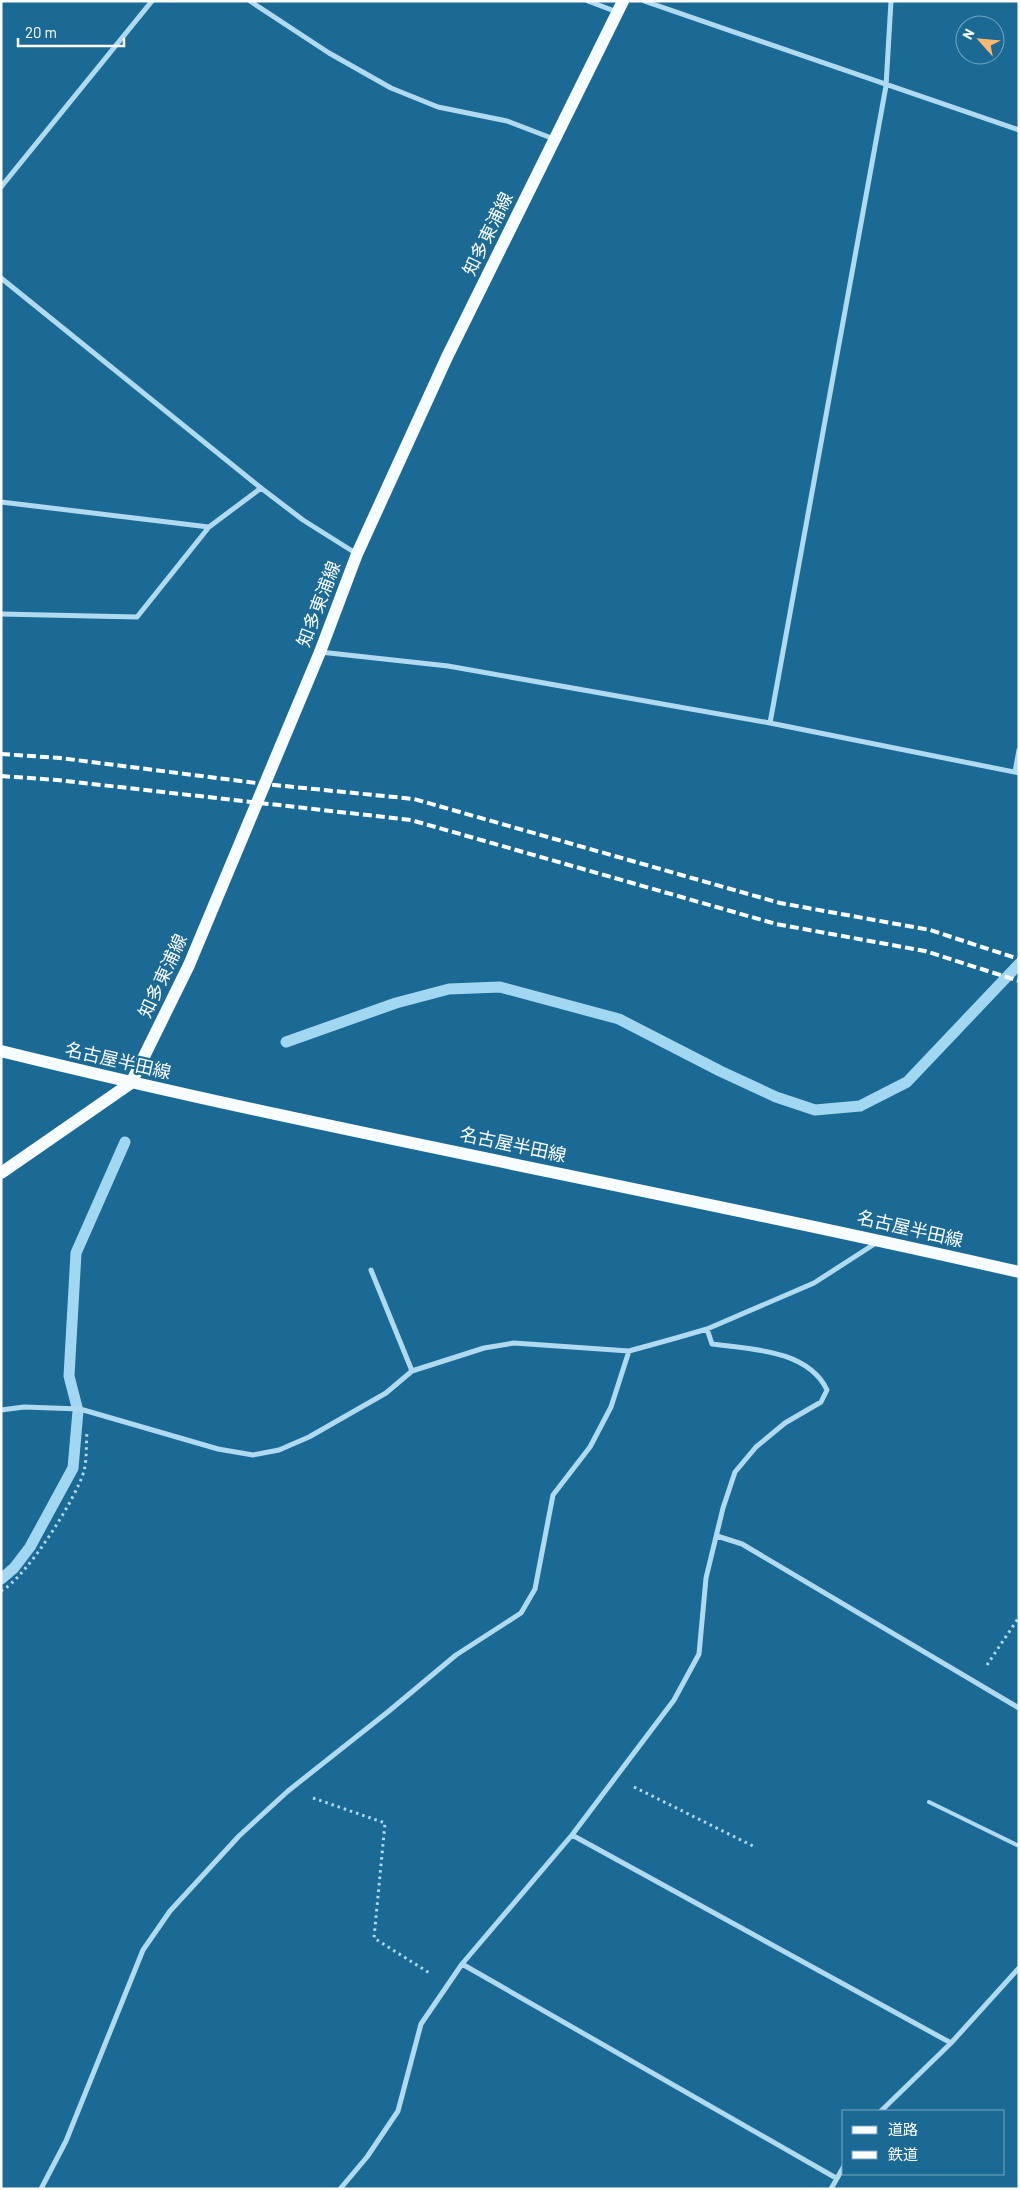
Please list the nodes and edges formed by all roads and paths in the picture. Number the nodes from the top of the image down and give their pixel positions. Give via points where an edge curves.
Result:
1 (152, 1) edge
2 (250, 1) edge
3 (588, 1) edge
4 (644, 1) edge
5 (891, 1) edge
6 (620, 6) edge
7 (886, 86) junction
8 (1019, 130) edge
9 (555, 139) junction
10 (1, 187) edge
11 (1, 278) edge
12 (261, 488) junction
13 (1, 502) edge
14 (209, 527) junction
15 (357, 554) junction
16 (1, 614) edge
17 (320, 652) junction
18 (770, 723) junction
19 (1019, 750) edge
20 (1017, 772) edge
21 (1, 1051) edge
22 (131, 1083) junction
23 (1, 1173) edge
24 (880, 1240) junction
25 (371, 1270) dead end
26 (1019, 1272) edge
27 (707, 1329) junction
28 (629, 1351) junction
29 (412, 1371) junction
30 (1, 1410) edge
31 (88, 1412) junction
32 (716, 1536) junction
33 (1, 1591) edge
34 (1019, 1617) edge
35 (976, 1682) junction
36 (1019, 1708) edge
37 (614, 1777) junction
38 (294, 1787) junction
39 (929, 1802) dead end
40 (572, 1835) junction
41 (1019, 1846) edge
42 (755, 1847) dead end
43 (462, 1964) junction
44 (1019, 1968) edge
45 (448, 1985) junction
46 (951, 2043) junction
47 (882, 2110) edge
48 (842, 2169) edge
49 (836, 2178) junction
50 (41, 2189) edge
51 (340, 2189) edge
52 (832, 2189) edge

1 - 10 street
2 - 9 street via 328,53 391,88 438,107 507,121
3 - 6 street
4 - 7 street
5 - 7 street
6 - 9 main road, 知多東浦線
7 - 8 street
7 - 18 street
9 - 15 main road, 知多東浦線 via 447,357
11 - 12 street
12 - 14 street
12 - 15 street via 303,520
13 - 14 street
14 - 16 street via 137,617
15 - 17 main road, 知多東浦線
17 - 18 street via 448,666
17 - 22 main road, 知多東浦線 via 188,965
18 - 20 street
19 - 20 street
21 - 22 main road, 名古屋半田線
22 - 23 main road, 知多東浦線
22 - 24 main road, 名古屋半田線
24 - 26 main road, 名古屋半田線
24 - 27 street via 814,1282
25 - 29 street
27 - 28 street
27 - 32 street via 712,1344 764,1350 798,1361 822,1379 827,1390 822,1402 770,1435 735,1472
28 - 29 street via 514,1343 484,1348
28 - 38 street via 611,1406 590,1447 552,1495 535,1589 521,1613 456,1655
29 - 31 street via 386,1393 309,1437 279,1450 253,1455 218,1449
30 - 31 street via 24,1407
31 - 33 path via 84,1471 39,1552 22,1575
32 - 35 street via 742,1544
32 - 37 street via 706,1578 699,1654 674,1700
34 - 35 path
35 - 36 street
37 - 40 street
37 - 42 path
38 - 45 path via 298,1793 385,1823 374,1938
38 - 50 street via 239,1836 170,1911 143,1950 66,2141
39 - 41 lane
40 - 43 street
40 - 46 street
43 - 45 street
43 - 49 street
44 - 46 street
45 - 51 street via 421,2024 398,2110 367,2157
46 - 47 street
48 - 49 street
49 - 52 street

